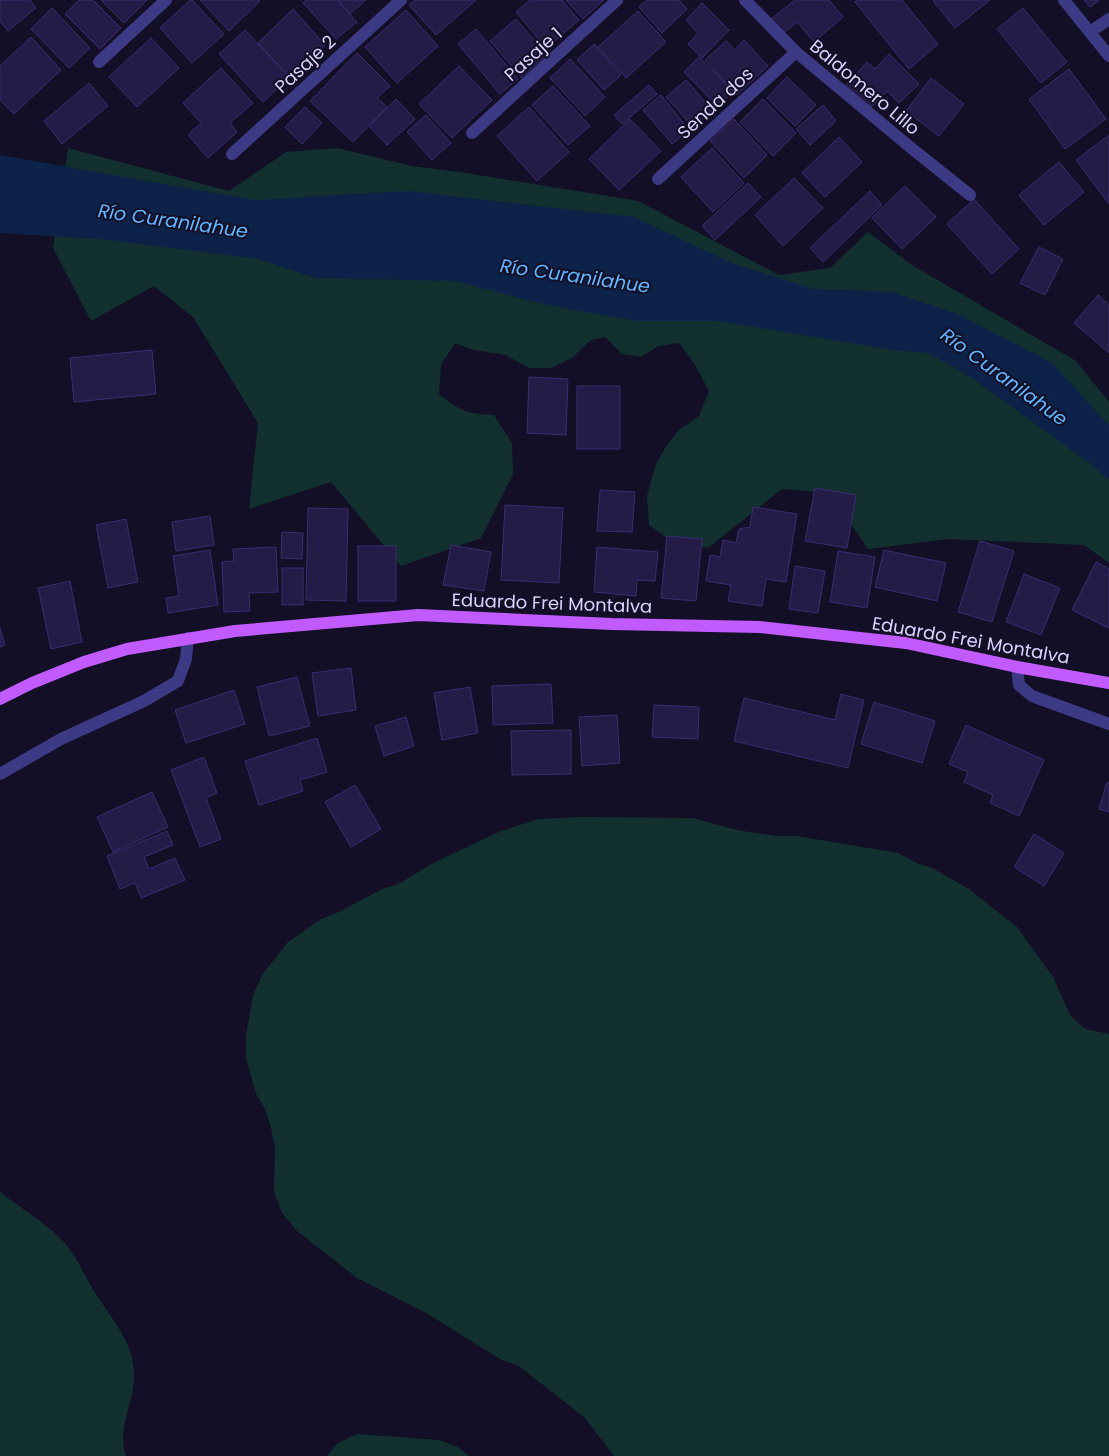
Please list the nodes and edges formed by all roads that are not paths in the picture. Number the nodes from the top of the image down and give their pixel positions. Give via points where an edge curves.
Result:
1 (166, 0) edge
2 (401, 0) edge
3 (617, 0) edge
4 (745, 0) edge
5 (1064, 0) edge
6 (1109, 19) edge
7 (1090, 32) junction
8 (796, 52) junction
9 (1109, 56) edge
10 (99, 62) dead end
11 (472, 133) dead end
12 (232, 154) dead end
13 (658, 179) dead end
14 (970, 195) dead end
15 (188, 638) junction
16 (1017, 667) junction
17 (1109, 683) edge
18 (0, 699) edge
19 (1109, 724) edge
20 (0, 774) edge

1 - 10 street
2 - 12 street, Pasaje 2
3 - 11 street, Pasaje 1
4 - 8 street, Baldomero Lillo
5 - 7 street
6 - 7 street
7 - 9 street
8 - 13 street, Senda dos
8 - 14 street, Baldomero Lillo
15 - 16 main road, Eduardo Frei Montalva via 418,615 760,627 906,643
15 - 18 main road, Eduardo Frei Montalva via 127,649 84,662
15 - 20 street via 186,659 178,681 144,701 61,739
16 - 17 main road, Eduardo Frei Montalva
16 - 19 street via 1019,685 1032,696

